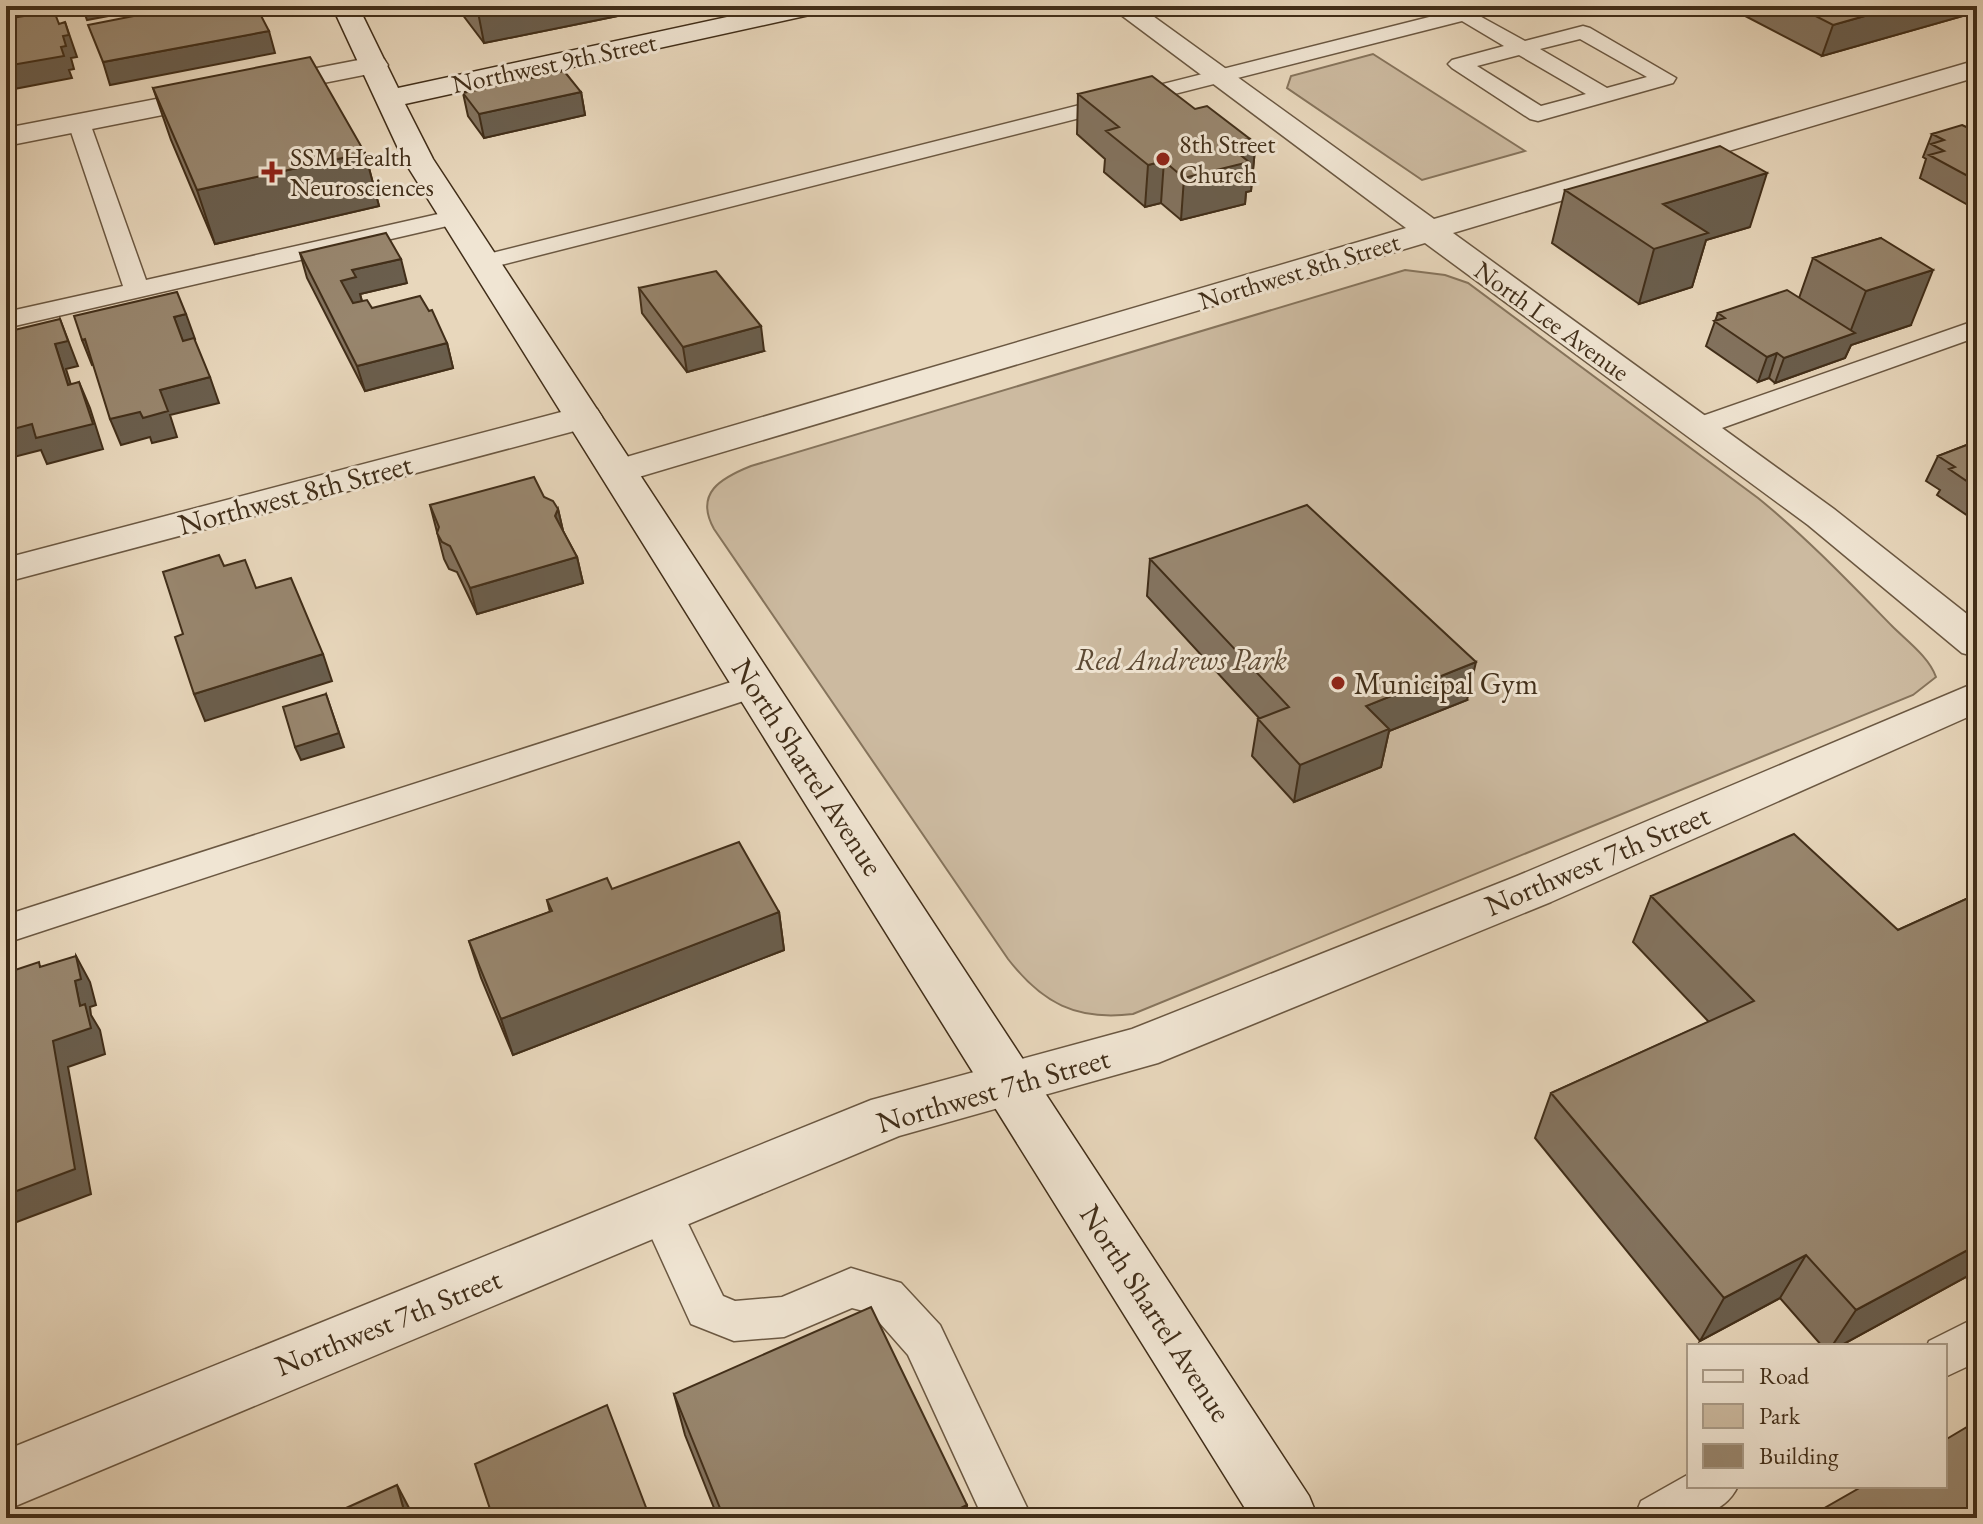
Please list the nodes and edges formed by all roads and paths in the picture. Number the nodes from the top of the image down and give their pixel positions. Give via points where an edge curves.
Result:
1 (345, 6) edge
2 (814, 6) edge
3 (1122, 6) edge
4 (1522, 48) junction
5 (374, 65) junction
6 (1977, 68) edge
7 (1217, 76) junction
8 (1604, 96) junction
9 (388, 99) junction
10 (79, 123) junction
11 (6, 137) edge
12 (456, 217) junction
13 (1429, 231) junction
14 (485, 262) junction
15 (137, 290) junction
16 (6, 320) edge
17 (1977, 328) edge
18 (584, 417) junction
19 (1698, 427) junction
20 (619, 471) junction
21 (6, 570) edge
22 (1977, 643) edge
23 (756, 685) junction
24 (1977, 696) edge
25 (6, 929) edge
26 (1010, 1084) junction
27 (660, 1210) junction
28 (1977, 1338) edge
29 (1947, 1355) edge
30 (6, 1480) edge
31 (1710, 1488) edge
32 (1008, 1518) edge
33 (1287, 1518) edge
34 (1658, 1518) edge

1 - 5 street, North Shartel Avenue
2 - 9 street, Northwest 9th Street
3 - 7 street, North Lee Avenue
4 - 7 lane via 1465,14
4 - 8 lane
4 - 8 lane via 1583,32 1665,78
4 - 8 lane via 1459,64 1538,114
5 - 9 street, North Shartel Avenue
5 - 10 street
6 - 13 street, Northwest 8th Street
7 - 13 street, North Lee Avenue
7 - 14 lane
9 - 12 street, North Shartel Avenue
10 - 11 street
10 - 15 lane
12 - 14 street, North Shartel Avenue
12 - 15 lane
13 - 19 street, North Lee Avenue
13 - 20 street, Northwest 8th Street
14 - 18 street, North Shartel Avenue
15 - 16 lane
17 - 19 lane
18 - 20 street, North Shartel Avenue
18 - 21 street, Northwest 8th Street
19 - 22 street, North Lee Avenue via 1821,517
20 - 23 street, North Shartel Avenue
23 - 25 lane
23 - 26 street, North Shartel Avenue
24 - 26 street, Northwest 7th Street via 1534,889 1154,1042
26 - 27 street, Northwest 7th Street via 890,1116
26 - 33 street, North Shartel Avenue
27 - 30 street, Northwest 7th Street
27 - 32 lane via 707,1310 734,1321 784,1317 851,1288 885,1297 924,1340
28 - 29 lane
31 - 34 lane

